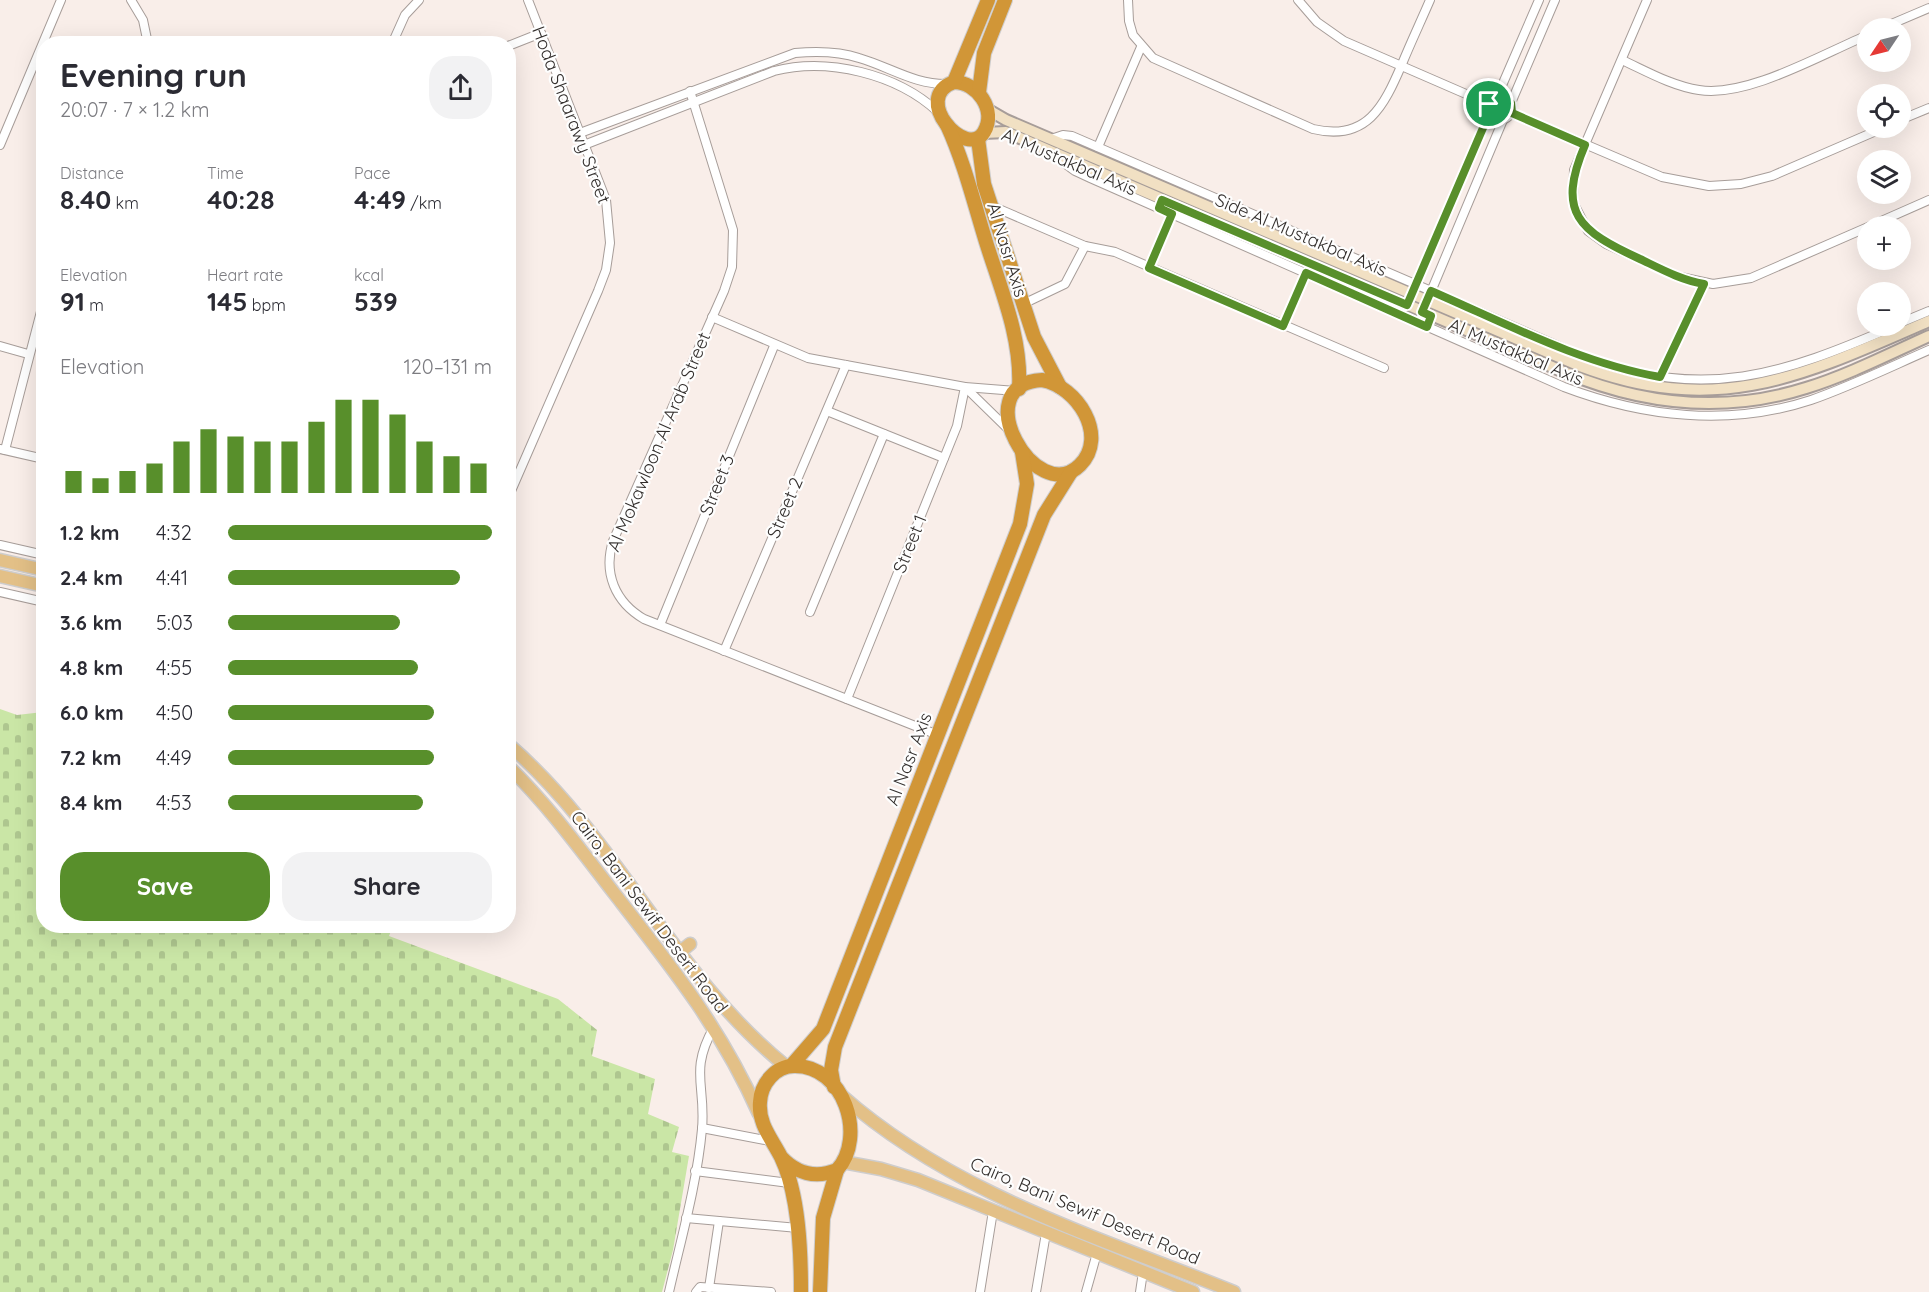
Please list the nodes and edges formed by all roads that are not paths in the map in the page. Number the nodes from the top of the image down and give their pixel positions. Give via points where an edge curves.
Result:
1 (61, 0) edge
2 (131, 0) edge
3 (419, 0) edge
4 (528, 0) edge
5 (988, 0) edge
6 (1005, 0) edge
7 (1128, 0) edge
8 (1298, 0) edge
9 (1430, 0) edge
10 (1539, 0) edge
11 (1555, 0) edge
12 (1647, 0) edge
13 (1929, 8) edge
14 (1906, 18) edge
15 (541, 33) junction
16 (46, 36) edge
17 (146, 36) edge
18 (396, 36) edge
19 (1857, 40) edge
20 (516, 43) edge
21 (1142, 47) junction
22 (966, 53) junction
23 (36, 59) edge
24 (1622, 60) junction
25 (982, 61) junction
26 (1401, 66) junction
27 (952, 82) junction
28 (690, 91) junction
29 (979, 92) junction
30 (1497, 97) junction
31 (1511, 103) junction
32 (695, 104) junction
33 (1489, 104) junction
34 (987, 108) junction
35 (1929, 108) edge
36 (1512, 113) junction
37 (1489, 114) junction
38 (1911, 115) edge
39 (944, 119) junction
40 (1503, 120) junction
41 (580, 133) junction
42 (981, 136) junction
43 (1860, 138) edge
44 (1051, 139) junction
45 (0, 145) edge
46 (584, 145) junction
47 (1585, 145) junction
48 (1098, 147) junction
49 (1929, 200) edge
50 (1160, 204) junction
51 (991, 206) junction
52 (1172, 214) junction
53 (1893, 216) edge
54 (1857, 232) edge
55 (1085, 246) junction
56 (1149, 268) junction
57 (1306, 273) junction
58 (1704, 284) junction
59 (1414, 289) junction
60 (1429, 295) junction
61 (1023, 304) junction
62 (1407, 305) junction
63 (1929, 311) edge
64 (712, 318) junction
65 (1427, 318) junction
66 (1911, 318) edge
67 (1929, 321) edge
68 (1283, 326) junction
69 (36, 327) edge
70 (1871, 336) edge
71 (1929, 336) edge
72 (0, 346) edge
73 (774, 346) junction
74 (1929, 350) edge
75 (28, 354) junction
76 (846, 365) junction
77 (1384, 368) dead end
78 (1660, 377) junction
79 (965, 387) junction
80 (1060, 387) junction
81 (1017, 390) junction
82 (826, 411) junction
83 (1011, 432) junction
84 (884, 434) junction
85 (3, 450) edge
86 (1022, 452) junction
87 (36, 457) edge
88 (944, 458) junction
89 (1071, 472) junction
90 (516, 480) edge
91 (0, 545) edge
92 (36, 553) edge
93 (0, 560) edge
94 (36, 568) edge
95 (0, 576) edge
96 (36, 584) edge
97 (0, 592) edge
98 (36, 600) edge
99 (810, 612) dead end
100 (660, 625) junction
101 (724, 651) junction
102 (847, 699) junction
103 (938, 735) junction
104 (516, 751) edge
105 (516, 774) edge
106 (690, 944) dead end
107 (680, 952) junction
108 (714, 1027) junction
109 (789, 1066) junction
110 (836, 1090) junction
111 (763, 1123) junction
112 (702, 1128) junction
113 (770, 1141) junction
114 (781, 1157) junction
115 (927, 1160) junction
116 (840, 1166) junction
117 (695, 1172) junction
118 (918, 1180) junction
119 (789, 1183) junction
120 (993, 1211) junction
121 (686, 1218) junction
122 (719, 1221) junction
123 (798, 1227) junction
124 (1046, 1233) junction
125 (821, 1248) junction
126 (800, 1251) junction
127 (1097, 1253) junction
128 (1143, 1272) junction
129 (709, 1288) junction
130 (669, 1292) edge
131 (696, 1292) edge
132 (771, 1292) edge
133 (801, 1292) edge
134 (819, 1292) edge
135 (980, 1292) edge
136 (1036, 1292) edge
137 (1086, 1292) edge
138 (1140, 1292) edge
139 (1193, 1292) edge
140 (1234, 1292) edge

1 - 16 street
2 - 17 street via 143,20
3 - 18 street via 405,15
4 - 15 street, Hoda Shaarawy Street
5 - 22 highway
6 - 25 highway
7 - 21 street via 1131,28
8 - 26 street via 1337,37
9 - 26 street
10 - 30 street
11 - 31 street
12 - 24 street
13 - 14 street
15 - 20 street
15 - 41 street, Hoda Shaarawy Street
19 - 24 street via 1756,83 1723,91 1689,88
21 - 26 street via 1159,62 1313,129 1333,132 1352,129 1376,114
21 - 48 street
22 - 25 highway
22 - 27 highway
23 - 45 street
24 - 47 street
25 - 29 highway
26 - 33 street
27 - 28 street via 919,81 861,58 818,51 783,56
27 - 29 highway via 965,83
27 - 39 highway via 939,97
28 - 32 street, Al Mokawloon Al Arab Street
28 - 41 street
29 - 34 highway
30 - 31 street via 1507,98
30 - 33 street
31 - 36 street
32 - 39 street via 774,71 817,65 856,71 903,88
32 - 46 street
32 - 64 street, Al Mokawloon Al Arab Street via 733,230 732,267
33 - 37 street
34 - 42 highway
34 - 44 street, Al Mustakbal Axis
35 - 38 street
36 - 40 street
36 - 47 street
37 - 40 street
37 - 59 street
39 - 42 highway via 962,138
39 - 81 highway, Al Nasr Axis via 960,156 1013,331 1018,354
40 - 60 street
41 - 46 street, Hoda Shaarawy Street
42 - 50 street, Al Mustakbal Axis via 1006,132
42 - 51 highway, Al Nasr Axis via 981,173
43 - 47 street via 1772,176 1725,186 1662,177
44 - 48 street, Side Al Mustakbal Axis via 1069,135
44 - 59 street, Al Mustakbal Axis
46 - 90 street, Hoda Shaarawy Street via 609,214 607,263
47 - 58 street via 1574,170 1572,192 1576,213 1588,231 1606,244 1676,276
48 - 59 street, Side Al Mustakbal Axis
49 - 53 street
50 - 52 street, Side Al Mustakbal Axis
50 - 62 street, Al Mustakbal Axis
51 - 55 street
51 - 61 highway, Al Nasr Axis
52 - 56 street
52 - 57 street, Side Al Mustakbal Axis
54 - 58 street via 1751,278
55 - 56 street via 1115,252
55 - 61 street via 1065,284
56 - 68 street
57 - 65 street, Side Al Mustakbal Axis
57 - 68 street
58 - 78 street
59 - 60 street, Al Mustakbal Axis
59 - 62 street
60 - 65 street
60 - 67 street, Al Mustakbal Axis via 1596,372 1637,383 1684,389 1745,387 1785,379 1823,367
60 - 78 street via 1584,357
61 - 80 highway, Al Nasr Axis via 1038,349
62 - 65 street, Al Mustakbal Axis
63 - 66 street
64 - 73 street
64 - 100 street, Al Mokawloon Al Arab Street via 610,549 610,573 619,597 637,615
65 - 71 street, Al Mustakbal Axis via 1612,390 1655,400 1703,404 1746,402 1797,391
65 - 74 street, Side Al Mustakbal Axis via 1593,398 1652,412 1695,416 1756,412 1808,401
68 - 77 street
69 - 75 street
70 - 78 street via 1817,359 1771,372 1724,379
72 - 75 street
73 - 76 street
73 - 100 street, Street 3
75 - 85 street
76 - 79 street
76 - 82 street, Street 2
79 - 81 street
79 - 83 street
79 - 88 street, Street 1 via 960,417
80 - 81 highway via 1042,380
80 - 89 highway via 1083,411 1091,430 1087,456
81 - 83 highway via 1008,408
82 - 84 street
82 - 101 street, Street 2
83 - 86 highway
84 - 88 street
84 - 99 street
85 - 87 street
86 - 89 highway via 1043,469
86 - 103 highway, Al Nasr Axis via 1027,484 1023,514
88 - 102 street, Street 1
89 - 110 highway, Al Nasr Axis via 1044,515 835,1047 831,1070
91 - 92 street
93 - 94 main road
95 - 96 main road
97 - 98 street
100 - 101 street, Al Mokawloon Al Arab Street
101 - 102 street, Al Mokawloon Al Arab Street
102 - 103 street, Al Mokawloon Al Arab Street
103 - 109 highway, Al Nasr Axis via 823,1029
104 - 107 main road, Cairo, Bani Sewif Desert Road via 571,811
105 - 108 main road, Cairo, Bani Sewif Desert Road via 541,800 685,983
106 - 107 main road
107 - 109 main road, Cairo, Bani Sewif Desert Road via 736,1021
108 - 111 main road, Cairo, Bani Sewif Desert Road
108 - 112 street via 699,1059
109 - 110 highway via 813,1070
109 - 111 highway via 775,1073 763,1088
110 - 115 main road, Cairo, Bani Sewif Desert Road
110 - 116 highway via 850,1119 849,1149
111 - 113 highway
112 - 113 street
112 - 117 street
113 - 114 highway
114 - 116 highway via 791,1168 816,1175
114 - 119 highway
115 - 118 main road
115 - 140 main road, Cairo, Bani Sewif Desert Road via 1008,1201
116 - 118 main road, Cairo, Bani Sewif Desert Road via 881,1169
116 - 125 highway via 826,1202
117 - 119 street
117 - 121 street
118 - 120 main road, Cairo, Bani Sewif Desert Road
119 - 123 highway
120 - 124 main road, Cairo, Bani Sewif Desert Road
120 - 135 street
121 - 122 street
121 - 130 street
122 - 123 street
122 - 129 street
123 - 126 highway
124 - 127 main road, Cairo, Bani Sewif Desert Road
124 - 136 street
125 - 126 highway via 815,1242 807,1242
125 - 134 highway
126 - 133 highway
127 - 128 main road, Cairo, Bani Sewif Desert Road
127 - 137 street
128 - 138 street
128 - 139 main road, Cairo, Bani Sewif Desert Road
129 - 131 street via 698,1287
129 - 132 street

